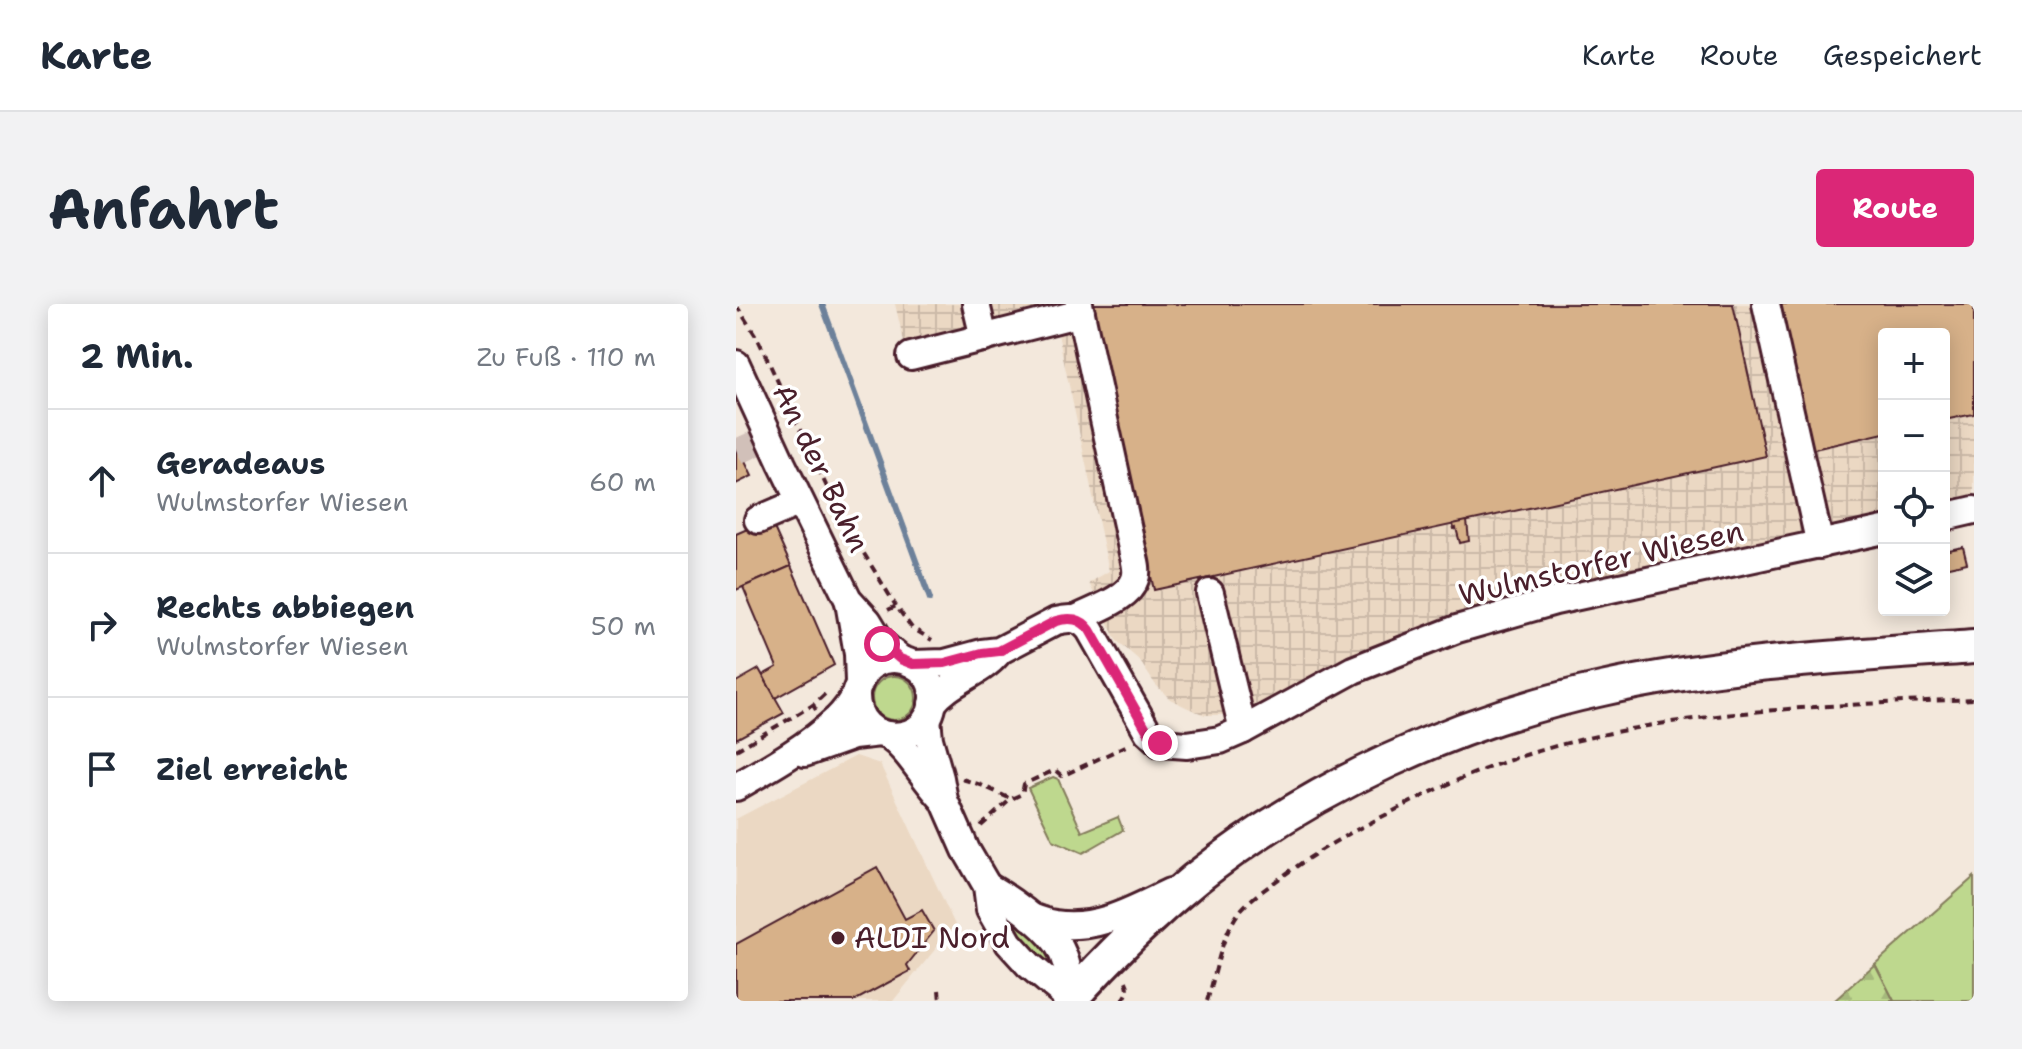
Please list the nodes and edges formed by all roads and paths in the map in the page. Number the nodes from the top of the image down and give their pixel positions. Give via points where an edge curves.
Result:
1 (976, 304) edge
2 (1766, 304) edge
3 (736, 305) edge
4 (1080, 309) edge
5 (984, 338) junction
6 (911, 356) dead end
7 (736, 364) edge
8 (800, 502) junction
9 (1974, 510) edge
10 (1950, 516) edge
11 (758, 520) dead end
12 (1878, 531) edge
13 (1820, 545) junction
14 (1210, 593) dead end
15 (848, 599) junction
16 (896, 606) junction
17 (1076, 619) junction
18 (868, 621) junction
19 (935, 642) dead end
20 (1974, 647) edge
21 (999, 651) junction
22 (907, 662) junction
23 (848, 688) junction
24 (1974, 699) edge
25 (930, 711) junction
26 (820, 716) junction
27 (1243, 730) junction
28 (1148, 732) junction
29 (883, 734) junction
30 (736, 750) edge
31 (779, 763) junction
32 (736, 787) edge
33 (950, 789) junction
34 (1011, 799) junction
35 (981, 826) dead end
36 (1195, 880) junction
37 (987, 886) junction
38 (1031, 917) junction
39 (939, 990) dead end
40 (1070, 1000) edge
41 (940, 1001) edge
42 (1207, 1001) edge

1 - 5 street
2 - 13 street
3 - 16 path via 758,339 838,511
4 - 5 street
4 - 17 street via 1136,573 1124,595
5 - 6 street
7 - 8 street, An der Bahn
8 - 11 street
8 - 15 street, An der Bahn
9 - 10 street
12 - 13 street, Wulmstorfer Wiesen
13 - 27 street, Wulmstorfer Wiesen via 1555,601 1457,629 1353,670
14 - 27 street
15 - 18 street, An der Bahn
15 - 23 street, An der Bahn via 858,654
16 - 18 path
16 - 19 path via 912,628
17 - 21 street via 1056,621
17 - 28 street via 1090,630
18 - 22 street, An der Bahn via 882,644
20 - 36 main road via 1743,665 1603,688 1532,706 1443,737 1344,783
21 - 22 street via 945,663
21 - 25 street via 987,666 947,689
22 - 23 street via 875,664
22 - 25 street via 930,683
23 - 26 path
23 - 26 street via 842,713
23 - 29 street via 861,717
24 - 42 path via 1821,706 1681,721 1616,732 1486,769 1348,833 1252,899 1228,930
25 - 29 street via 908,734
25 - 33 street via 929,739 940,778
26 - 30 path
26 - 31 street
27 - 28 street, Wulmstorfer Wiesen via 1187,745 1160,743
28 - 34 path via 1062,776 1055,770 1024,784 1022,794
29 - 31 street via 846,738
29 - 33 street via 907,752 929,784
31 - 32 street
33 - 34 path via 981,785
33 - 37 street via 966,850
34 - 35 path
36 - 38 street via 1105,921 1069,925
36 - 40 main road
37 - 38 street
37 - 40 street via 990,910 1009,943
38 - 40 street via 1057,943 1068,970
39 - 41 path

